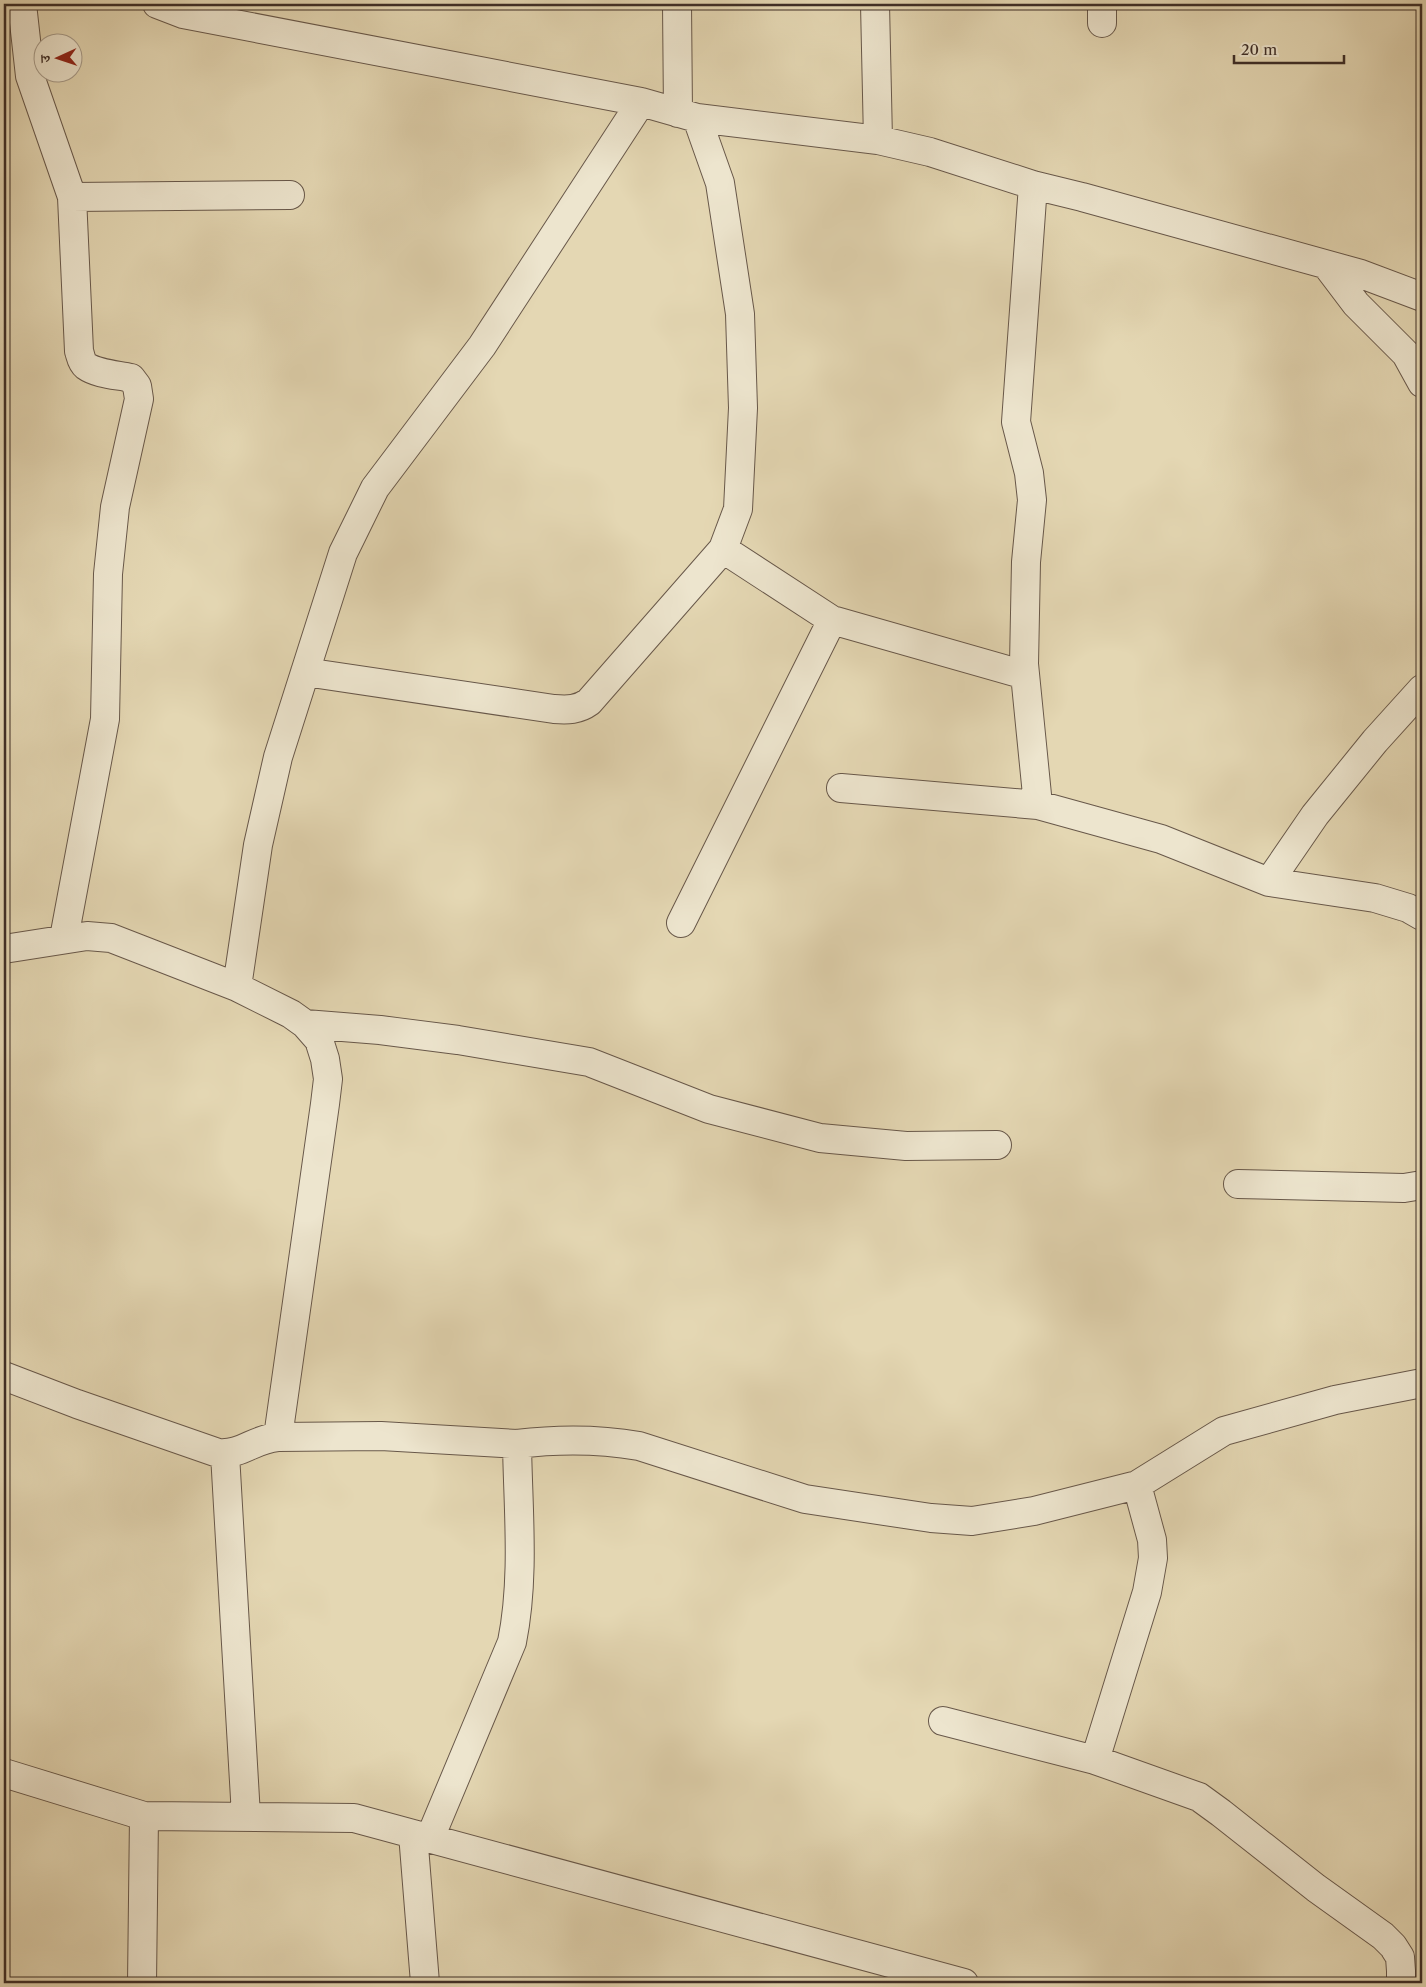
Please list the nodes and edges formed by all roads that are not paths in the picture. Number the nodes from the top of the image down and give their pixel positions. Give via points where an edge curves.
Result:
1 (22, 4) edge
2 (157, 4) edge
3 (677, 4) edge
4 (875, 4) edge
5 (641, 102) junction
6 (687, 115) junction
7 (878, 140) junction
8 (1033, 185) junction
9 (290, 195) dead end
10 (72, 197) junction
11 (1328, 266) junction
12 (1422, 297) edge
13 (1422, 383) edge
14 (723, 548) junction
15 (832, 620) junction
16 (305, 672) junction
17 (1025, 675) junction
18 (1422, 689) edge
19 (841, 788) dead end
20 (1038, 805) junction
21 (1269, 882) junction
22 (1422, 916) edge
23 (681, 923) dead end
24 (64, 938) junction
25 (4, 949) edge
26 (237, 986) junction
27 (305, 1024) junction
28 (997, 1145) dead end
29 (1238, 1184) dead end
30 (1422, 1185) edge
31 (4, 1376) edge
32 (1422, 1383) edge
33 (278, 1438) junction
34 (517, 1444) junction
35 (225, 1454) junction
36 (1137, 1485) junction
37 (943, 1721) dead end
38 (1095, 1760) junction
39 (4, 1773) edge
40 (144, 1816) junction
41 (246, 1816) junction
42 (421, 1836) junction
43 (142, 1983) edge
44 (425, 1983) edge
45 (964, 1983) edge
46 (1401, 1983) edge

1 - 10 street via 30,76
2 - 5 street via 183,14
3 - 6 street
4 - 7 street
5 - 6 street
5 - 16 street via 482,346 375,488 343,553
6 - 7 street
6 - 14 street via 720,183 740,314 743,408 738,509
7 - 8 street via 930,152
8 - 11 street
8 - 17 street via 1016,422 1032,500 1026,572
9 - 10 street
10 - 24 street via 82,361 93,370 131,378 139,399 115,507 108,574 105,719
11 - 12 street via 1361,274
11 - 13 street via 1356,304 1406,354
14 - 15 street
14 - 16 street via 589,702 574,710
15 - 17 street
15 - 23 street
16 - 26 street via 278,757 258,845
17 - 20 street
18 - 21 street via 1315,815
19 - 20 street
20 - 21 street via 1161,839
21 - 22 street via 1375,898
24 - 25 street
24 - 26 street via 111,938
26 - 27 street
27 - 28 street via 458,1040 589,1062 709,1109 820,1138 906,1146
27 - 33 street via 319,1040 328,1079
29 - 30 street via 1404,1188
31 - 35 street
32 - 36 street via 1335,1400 1224,1430
33 - 34 street via 381,1436
33 - 35 street via 265,1439
34 - 36 street via 611,1441 639,1446 805,1500 972,1521 1034,1511
34 - 42 street via 520,1583 512,1642
35 - 41 street
36 - 38 street via 1152,1540 1150,1574
37 - 38 street
38 - 46 street via 1199,1797 1221,1813 1383,1936 1400,1957
39 - 40 street
40 - 41 street
40 - 43 street
41 - 42 street via 354,1818
42 - 44 street
42 - 45 street

